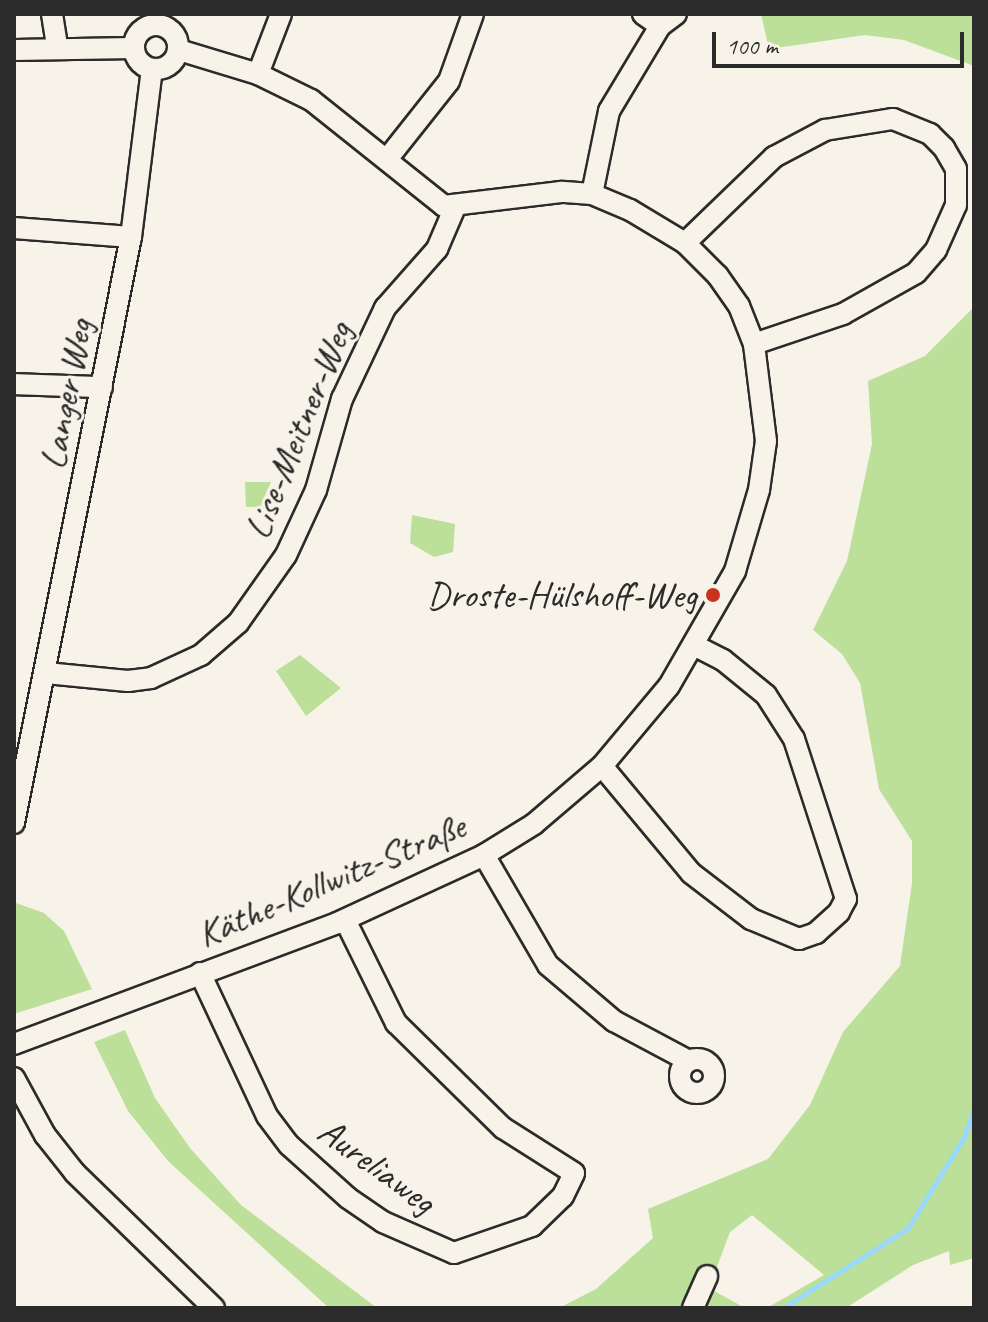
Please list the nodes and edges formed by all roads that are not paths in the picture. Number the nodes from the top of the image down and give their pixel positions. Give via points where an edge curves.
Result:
1 (52, 14) edge
2 (281, 14) edge
3 (473, 14) edge
4 (660, 18) edge
5 (57, 47) junction
6 (134, 48) junction
7 (14, 50) edge
8 (179, 50) junction
9 (152, 69) junction
10 (258, 74) junction
11 (388, 158) junction
12 (592, 194) junction
13 (455, 207) junction
14 (14, 228) edge
15 (131, 237) junction
16 (685, 243) junction
17 (754, 344) junction
18 (14, 384) edge
19 (102, 387) junction
20 (696, 646) junction
21 (46, 673) junction
22 (602, 766) junction
23 (14, 823) edge
24 (484, 855) junction
25 (345, 920) junction
26 (200, 973) junction
27 (14, 1044) edge
28 (689, 1061) dead end
29 (14, 1078) edge
30 (707, 1276) dead end
31 (214, 1308) edge
32 (693, 1308) edge

1 - 5 street
2 - 10 street
3 - 11 street via 449,81
4 - 12 street via 609,111
5 - 6 street
5 - 7 street
6 - 8 street via 137,34 155,24 173,32
6 - 9 street via 139,62
8 - 9 street via 166,67
8 - 10 street
9 - 15 street, Langer Weg
10 - 11 street via 311,100
11 - 13 street via 432,200
12 - 13 street, Käthe-Kollwitz-Straße via 561,192
12 - 16 street, Käthe-Kollwitz-Straße via 652,221
13 - 21 street, Lise-Meitner-Weg via 437,249 385,308 342,399 311,502 286,555 238,623 201,655 151,678 128,681
14 - 15 street
15 - 19 street, Langer Weg
16 - 17 street, Käthe-Kollwitz-Straße via 739,306
16 - 17 street via 774,157 825,130 893,119 930,134 944,148 956,169 956,205 936,250 916,273 843,314
17 - 20 street, Käthe-Kollwitz-Straße via 766,441 759,490 735,571
18 - 19 street
19 - 21 street, Langer Weg
20 - 22 street, Käthe-Kollwitz-Straße via 639,727
20 - 22 street via 723,660 766,695 794,739 846,899 839,912 816,933 799,939 751,919 691,873
21 - 23 street, Langer Weg
22 - 24 street, Käthe-Kollwitz-Straße via 534,824
24 - 25 street, Käthe-Kollwitz-Straße
24 - 28 street via 548,965 614,1021
25 - 26 street, Käthe-Kollwitz-Straße
25 - 26 street, Aureliaweg via 396,1023 503,1128 574,1173 563,1196 532,1226 454,1253 395,1228 348,1198 289,1145 267,1116
26 - 27 street, Käthe-Kollwitz-Straße
29 - 31 street via 45,1135 75,1173
30 - 32 street

